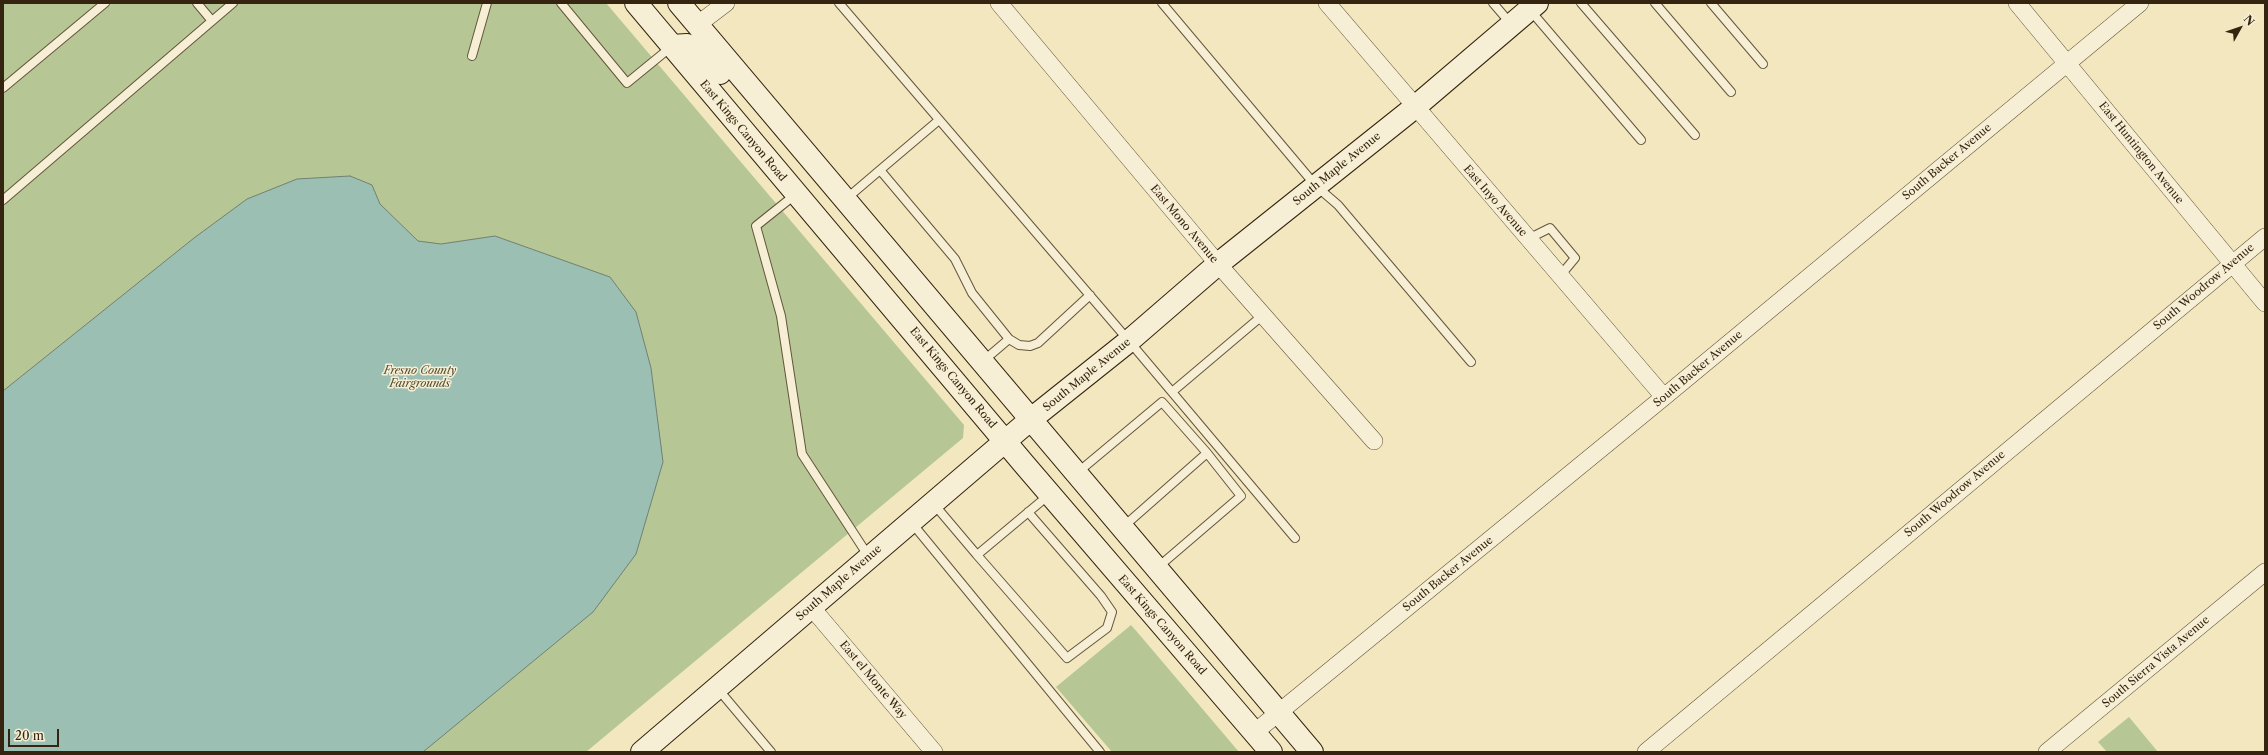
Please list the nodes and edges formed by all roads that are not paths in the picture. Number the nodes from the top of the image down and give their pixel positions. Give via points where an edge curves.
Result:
1 (106, 3) edge
2 (197, 3) edge
3 (233, 3) edge
4 (487, 3) edge
5 (561, 3) edge
6 (636, 3) edge
7 (653, 3) edge
8 (678, 3) edge
9 (726, 3) edge
10 (839, 3) edge
11 (999, 3) edge
12 (1162, 3) edge
13 (1327, 3) edge
14 (1493, 3) edge
15 (1581, 3) edge
16 (1655, 3) edge
17 (1711, 3) edge
18 (2017, 3) edge
19 (2140, 3) edge
20 (1533, 6) edge
21 (212, 21) junction
22 (1512, 24) junction
23 (697, 25) junction
24 (672, 46) junction
25 (472, 56) dead end
26 (2067, 62) junction
27 (1763, 64) dead end
28 (3, 88) edge
29 (1731, 92) dead end
30 (1415, 107) junction
31 (940, 120) junction
32 (1695, 134) dead end
33 (1641, 140) dead end
34 (880, 170) junction
35 (820, 171) junction
36 (1316, 186) junction
37 (796, 193) junction
38 (3, 200) edge
39 (845, 200) junction
40 (2265, 237) edge
41 (1528, 240) junction
42 (1218, 264) junction
43 (2232, 264) junction
44 (1560, 276) junction
45 (1090, 296) junction
46 (2265, 303) edge
47 (1263, 315) junction
48 (1009, 339) junction
49 (1129, 341) junction
50 (982, 362) junction
51 (1471, 362) dead end
52 (1172, 392) junction
53 (1664, 397) junction
54 (1030, 420) junction
55 (1005, 441) junction
56 (1374, 441) dead end
57 (1207, 453) junction
58 (1076, 474) junction
59 (1050, 494) junction
60 (933, 502) junction
61 (1028, 512) junction
62 (910, 521) junction
63 (1122, 528) junction
64 (1295, 538) dead end
65 (978, 555) junction
66 (869, 558) junction
67 (1156, 569) junction
68 (2265, 572) edge
69 (812, 608) junction
70 (718, 688) junction
71 (1278, 713) junction
72 (1255, 732) junction
73 (642, 752) edge
74 (771, 752) edge
75 (934, 752) edge
76 (1100, 752) edge
77 (1271, 752) edge
78 (1312, 752) edge
79 (1646, 752) edge
80 (2047, 752) edge

1 - 28 lane
2 - 21 lane
3 - 21 lane
4 - 25 lane
5 - 24 lane via 627,83
6 - 24 main road, East Kings Canyon Road
7 - 23 main road via 674,24 689,28
8 - 23 main road
9 - 23 street
10 - 31 lane
11 - 42 street, East Mono Avenue
12 - 36 lane
13 - 30 street, East Inyo Avenue
14 - 22 lane
15 - 32 lane
16 - 29 lane
17 - 27 lane
18 - 26 street, East Huntington Avenue
19 - 26 street, South Backer Avenue
20 - 22 main road, South Maple Avenue
20 - 33 lane
21 - 38 lane
22 - 30 main road, South Maple Avenue
23 - 35 main road
24 - 35 main road via 687,45 702,53 779,142
24 - 37 main road, East Kings Canyon Road
26 - 43 street, East Huntington Avenue
26 - 53 street, South Backer Avenue
30 - 36 main road, South Maple Avenue
30 - 41 street, East Inyo Avenue
31 - 34 lane
31 - 45 lane
34 - 39 lane
34 - 48 lane via 955,259 972,292
35 - 39 main road
36 - 42 main road, South Maple Avenue
36 - 51 lane via 1338,205
37 - 55 main road, East Kings Canyon Road
37 - 66 lane via 756,226 781,316 802,454
39 - 50 main road
40 - 43 street, South Woodrow Avenue
41 - 44 street, East Inyo Avenue
41 - 44 lane via 1550,228 1575,258
42 - 47 street, East Mono Avenue
42 - 49 main road, South Maple Avenue
43 - 46 street, East Huntington Avenue
43 - 79 street, South Woodrow Avenue
44 - 53 street, East Inyo Avenue
45 - 48 lane via 1038,343 1030,346 1019,345
45 - 49 lane
47 - 52 lane
47 - 56 street, East Mono Avenue
48 - 50 lane
49 - 52 lane
49 - 54 main road, South Maple Avenue
50 - 54 main road
52 - 64 lane
53 - 71 street, South Backer Avenue
54 - 55 main road, South Maple Avenue
54 - 58 main road
55 - 59 main road, East Kings Canyon Road
55 - 60 main road, South Maple Avenue
57 - 58 lane via 1162,402
57 - 63 lane
57 - 67 lane via 1241,496
58 - 63 main road
59 - 61 lane
59 - 72 main road, East Kings Canyon Road
60 - 62 main road, South Maple Avenue
60 - 65 lane
61 - 65 lane
61 - 65 lane via 1112,612 1107,628 1067,658
62 - 66 main road, South Maple Avenue
62 - 76 lane
63 - 67 main road
66 - 69 main road, South Maple Avenue
67 - 71 main road
68 - 80 street, South Sierra Vista Avenue
69 - 70 main road, South Maple Avenue
69 - 75 street, East el Monte Way
70 - 73 main road, South Maple Avenue
70 - 74 lane
71 - 72 street, South Backer Avenue
71 - 78 main road
72 - 77 main road, East Kings Canyon Road

